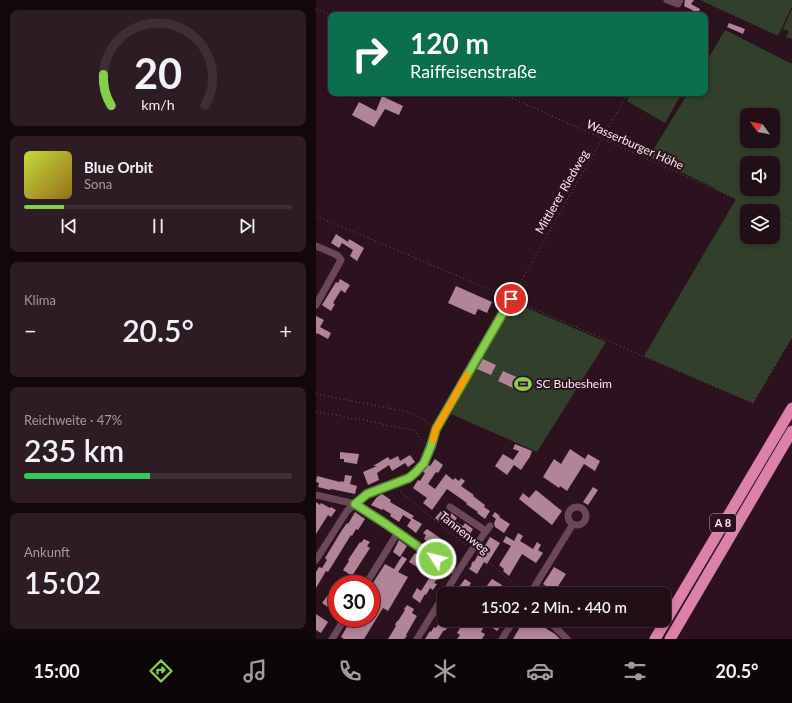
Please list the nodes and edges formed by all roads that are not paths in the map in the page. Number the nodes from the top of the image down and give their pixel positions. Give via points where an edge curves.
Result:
1 (667, 0) edge
2 (679, 2) edge
3 (316, 246) edge
4 (511, 299) road end
5 (316, 305) edge
6 (792, 408) edge
7 (792, 431) edge
8 (316, 495) edge
9 (355, 504) junction
10 (450, 507) dead end
11 (573, 524) dead end
12 (398, 532) junction
13 (316, 560) edge
14 (457, 573) junction
15 (372, 575) edge
16 (449, 587) edge
17 (534, 587) edge
18 (437, 606) edge
19 (339, 627) edge
20 (510, 627) edge
21 (555, 627) edge
22 (332, 639) edge
23 (417, 639) edge
24 (502, 639) edge
25 (567, 639) edge
26 (655, 639) edge
27 (670, 639) edge

1 - 2 street
3 - 5 street via 341,260
4 - 9 street via 436,429 424,463 409,478 367,494
6 - 26 highway, A 8
7 - 27 highway, A 8
8 - 9 street
9 - 12 street
9 - 13 street via 347,511
10 - 14 street via 488,528
11 - 17 street
12 - 14 street
12 - 15 street
14 - 16 street
18 - 23 street
19 - 22 street
20 - 24 street
21 - 25 street

